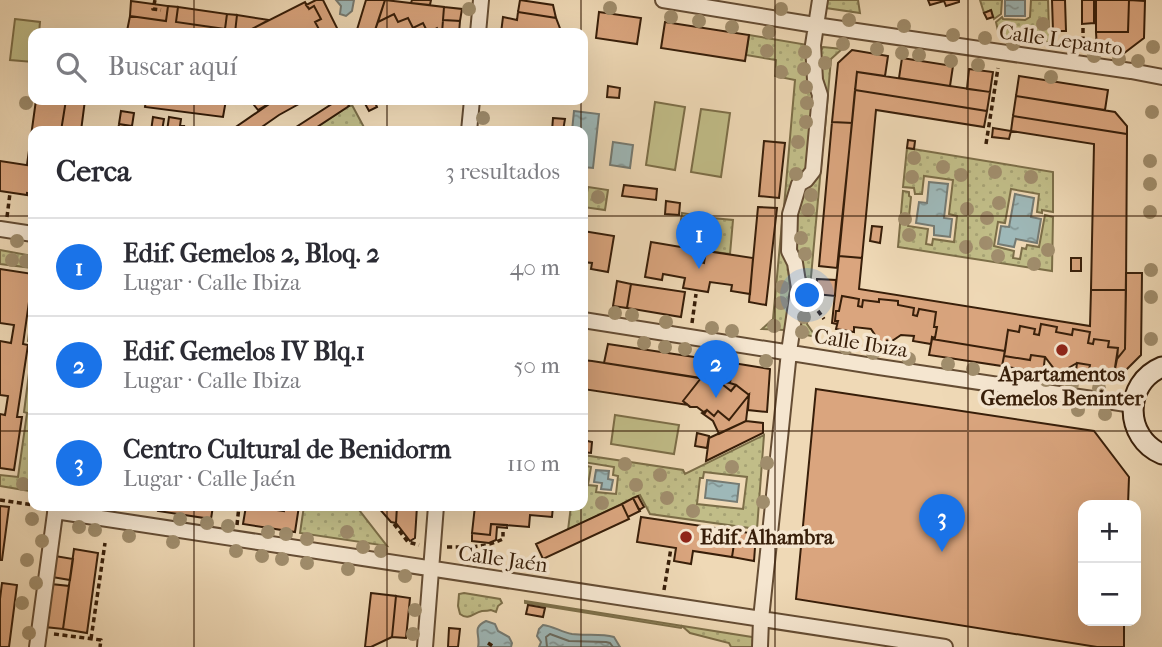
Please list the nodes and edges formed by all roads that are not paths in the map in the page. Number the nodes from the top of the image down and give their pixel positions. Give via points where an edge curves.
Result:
1 (481, 0) edge
2 (663, 0) edge
3 (820, 0) edge
4 (815, 25) junction
5 (478, 28) edge
6 (1162, 77) edge
7 (472, 105) edge
8 (469, 126) edge
9 (3, 229) edge
10 (28, 233) edge
11 (588, 321) edge
12 (789, 352) junction
13 (1162, 367) edge
14 (1133, 405) junction
15 (1162, 454) edge
16 (56, 511) edge
17 (68, 511) edge
18 (436, 511) edge
19 (430, 570) junction
20 (761, 619) junction
21 (37, 647) edge
22 (425, 647) edge
23 (760, 647) edge
24 (945, 647) edge

1 - 5 street
2 - 4 street, Calle Lepanto
3 - 4 street
4 - 6 street, Calle Lepanto
4 - 12 street via 815,80 820,95 813,171 799,184 790,214 789,251 804,294 797,297
7 - 8 street
9 - 10 street
11 - 12 street, Calle Ibiza
12 - 14 street, Calle Ibiza
12 - 20 street
13 - 14 street via 1144,379
14 - 15 street via 1141,438
16 - 21 street
17 - 19 street, Calle Jaén
18 - 19 street
19 - 20 street, Calle Jaén
19 - 22 street
20 - 23 street
20 - 24 street, Calle Jaén

